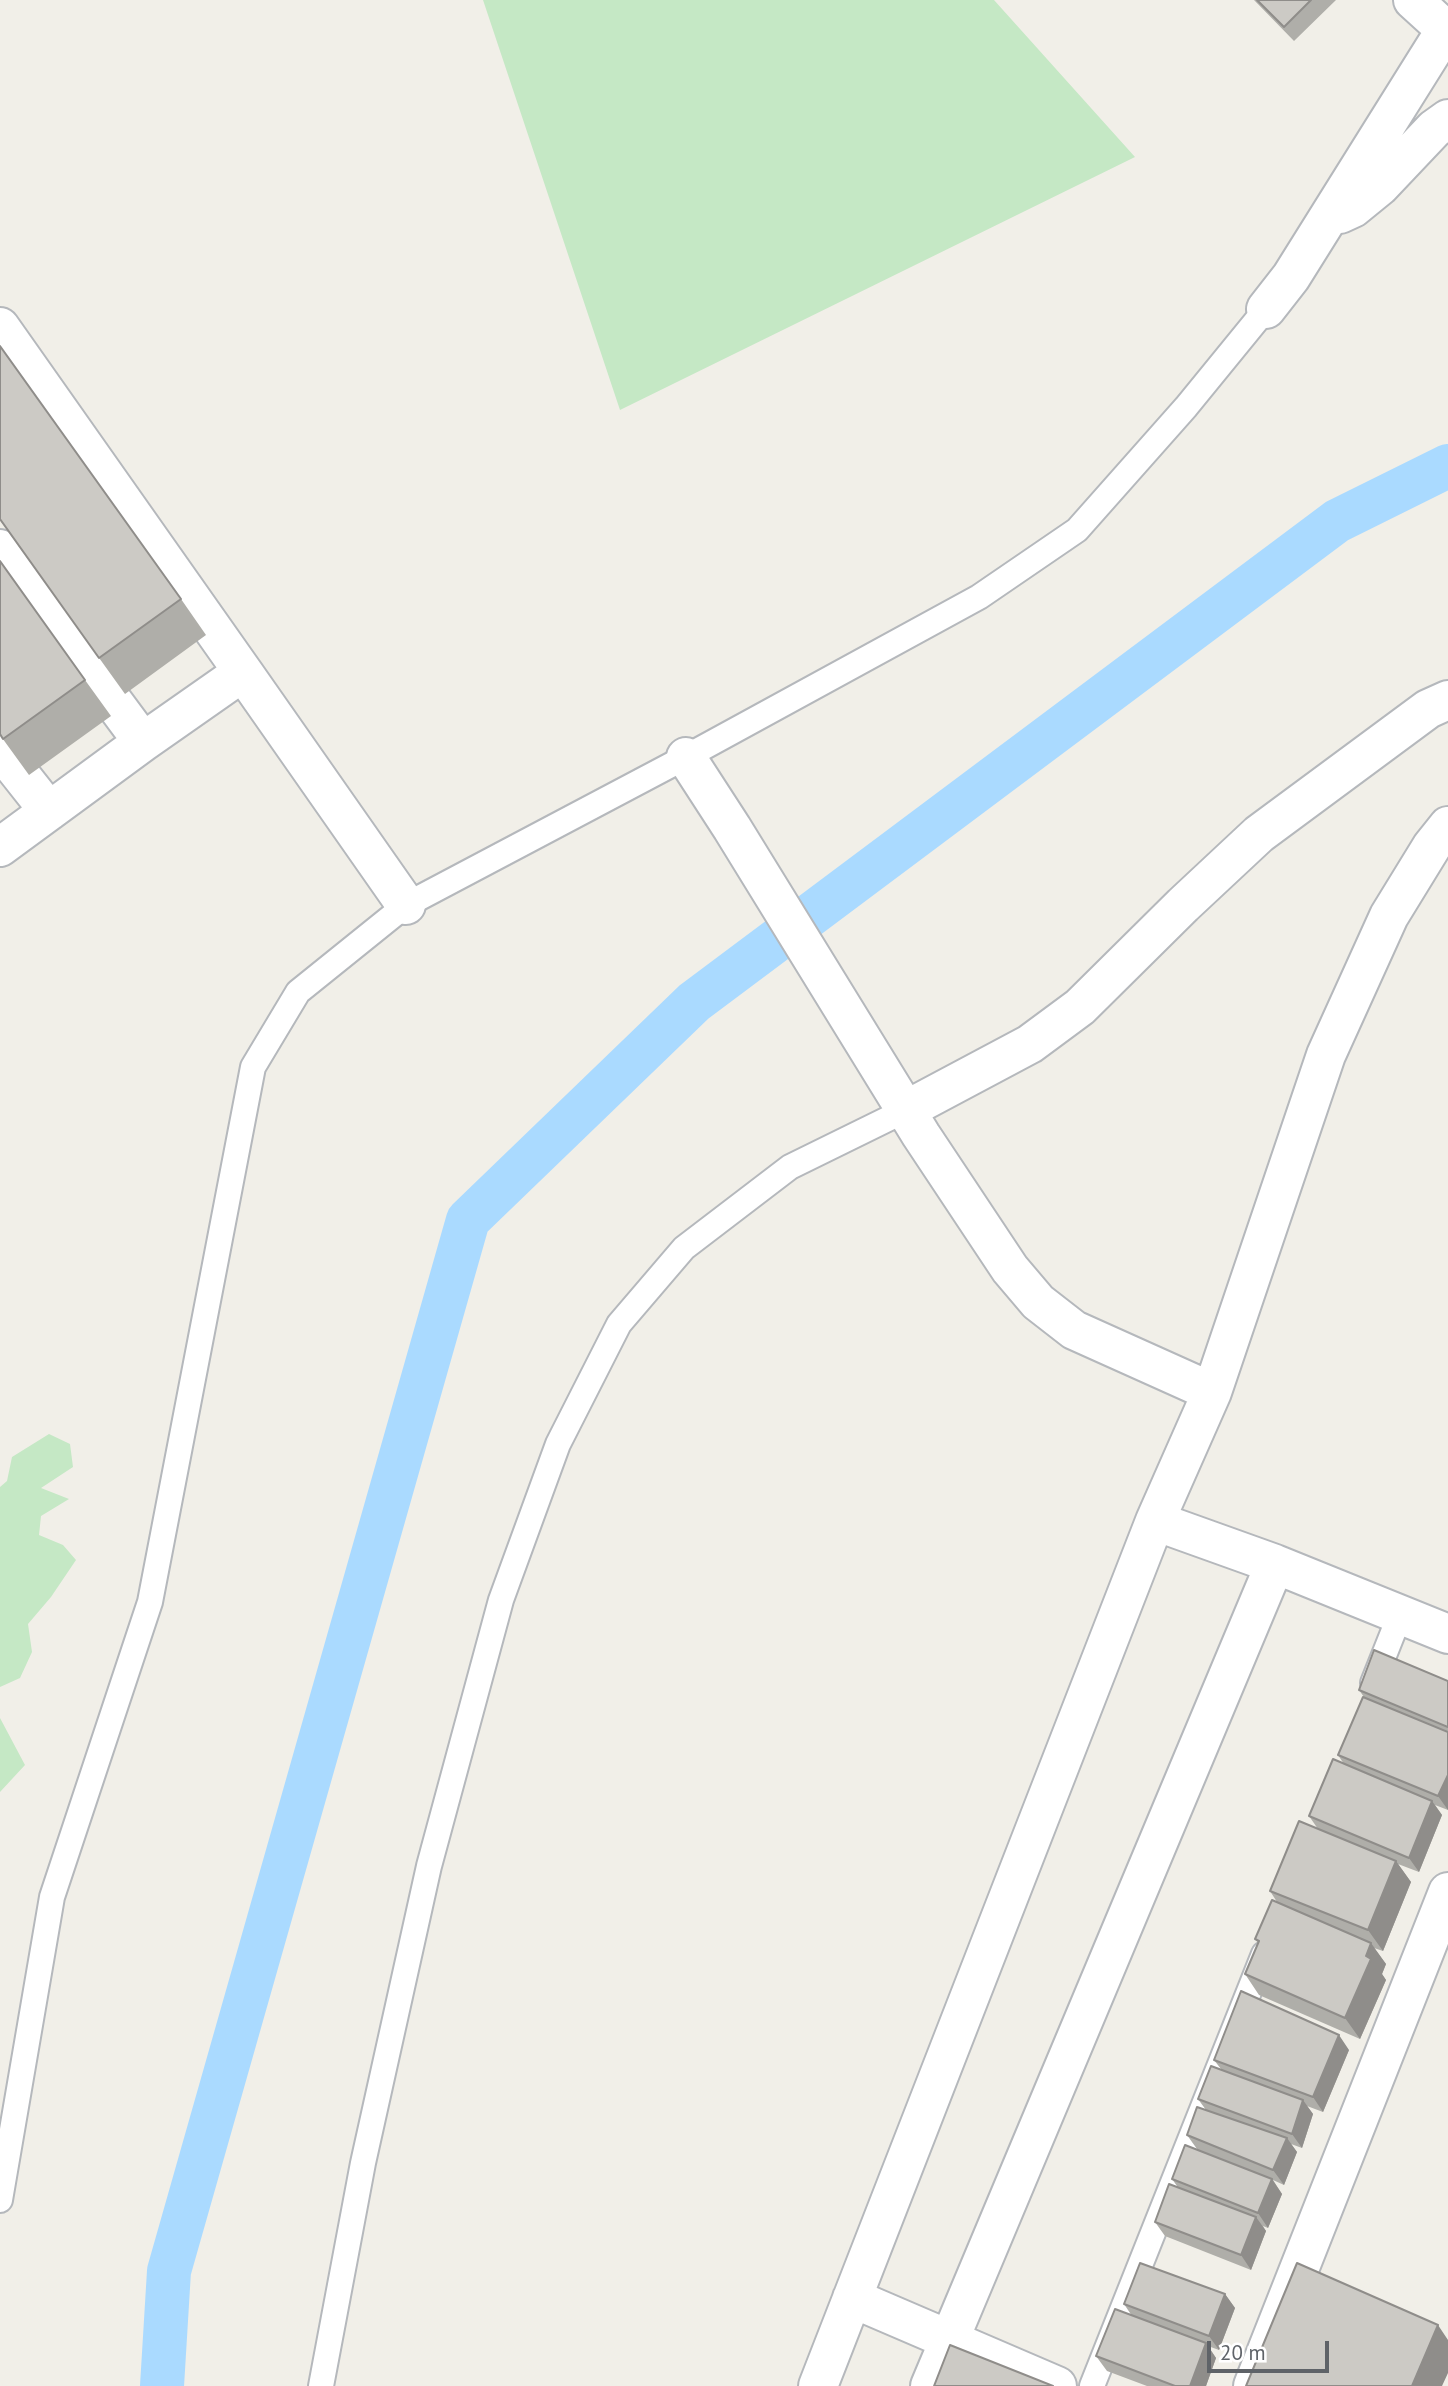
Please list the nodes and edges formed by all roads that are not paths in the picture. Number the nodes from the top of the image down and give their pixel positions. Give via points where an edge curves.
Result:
1 (1413, 0) edge
2 (1447, 28) edge
3 (1448, 119) edge
4 (1326, 221) junction
5 (1266, 309) joint
6 (0, 327) edge
7 (0, 549) edge
8 (243, 672) junction
9 (1448, 700) edge
10 (143, 742) junction
11 (0, 749) edge
12 (685, 757) junction
13 (49, 811) junction
14 (1448, 826) edge
15 (0, 847) edge
16 (406, 905) junction
17 (899, 1099) junction
18 (1212, 1392) junction
19 (1154, 1521) junction
20 (1275, 1564) junction
21 (1400, 1615) junction
22 (1448, 1634) edge
23 (1364, 1705) edge
24 (1448, 1892) edge
25 (1272, 1936) edge
26 (0, 2200) edge
27 (852, 2298) junction
28 (948, 2340) junction
29 (321, 2386) edge
30 (818, 2386) edge
31 (930, 2386) edge
32 (1057, 2386) edge
33 (1092, 2386) edge
34 (1253, 2386) edge

1 - 2 street
2 - 4 street
3 - 4 street via 1380,186 1353,208
4 - 5 street
5 - 12 lane via 1077,530 979,597
6 - 8 street
7 - 10 street
8 - 10 street
8 - 16 street
9 - 17 street via 1428,709 1259,834 1080,1007 1030,1044
10 - 13 street
11 - 13 street
12 - 16 lane
12 - 17 street
13 - 15 street
14 - 18 street via 1389,916 1326,1055
16 - 26 lane via 298,992 253,1067 150,1602 52,1897
17 - 18 street via 1010,1269 1038,1302 1074,1330
17 - 29 lane via 790,1167 684,1248 620,1324 558,1444 501,1600 429,1866 363,2163
18 - 19 street
19 - 20 street
19 - 27 street
20 - 21 street
20 - 28 street
21 - 22 street
21 - 23 lane
24 - 34 street
25 - 33 lane
27 - 28 street
27 - 30 street
28 - 31 street
28 - 32 street

